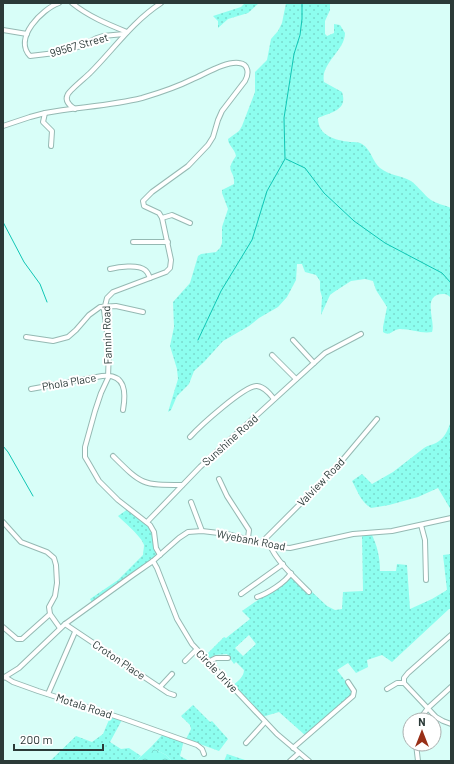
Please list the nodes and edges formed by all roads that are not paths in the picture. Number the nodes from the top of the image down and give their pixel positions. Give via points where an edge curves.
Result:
1 (58, 3) edge
2 (72, 3) edge
3 (160, 3) edge
4 (3, 30) edge
5 (125, 33) junction
6 (27, 34) junction
7 (76, 109) junction
8 (45, 113) junction
9 (3, 126) edge
10 (51, 146) dead end
11 (162, 218) junction
12 (190, 223) dead end
13 (134, 242) dead end
14 (168, 242) junction
15 (110, 269) dead end
16 (150, 278) junction
17 (104, 306) junction
18 (143, 312) dead end
19 (361, 334) dead end
20 (26, 337) dead end
21 (293, 340) dead end
22 (272, 355) dead end
23 (313, 362) junction
24 (108, 375) junction
25 (296, 379) junction
26 (30, 389) dead end
27 (274, 399) junction
28 (124, 410) dead end
29 (377, 419) dead end
30 (190, 437) dead end
31 (113, 456) dead end
32 (219, 479) dead end
33 (182, 485) junction
34 (191, 502) dead end
35 (451, 518) edge
36 (3, 522) edge
37 (147, 522) junction
38 (421, 525) junction
39 (202, 531) junction
40 (248, 538) junction
41 (261, 543) junction
42 (270, 546) junction
43 (160, 555) junction
44 (153, 561) junction
45 (283, 564) junction
46 (291, 573) junction
47 (426, 580) dead end
48 (309, 592) dead end
49 (241, 594) dead end
50 (257, 597) dead end
51 (50, 614) junction
52 (65, 624) junction
53 (3, 627) edge
54 (60, 628) junction
55 (76, 632) junction
56 (451, 634) edge
57 (196, 650) junction
58 (228, 658) dead end
59 (185, 661) dead end
60 (208, 662) junction
61 (172, 674) dead end
62 (4, 677) edge
63 (348, 682) dead end
64 (404, 683) junction
65 (160, 687) junction
66 (451, 687) edge
67 (387, 690) dead end
68 (48, 694) junction
69 (174, 696) dead end
70 (428, 708) junction
71 (425, 712) edge
72 (265, 722) junction
73 (451, 724) edge
74 (246, 743) dead end
75 (293, 748) junction
76 (299, 753) junction
77 (204, 754) dead end
78 (290, 761) edge
79 (310, 761) edge

1 - 6 street via 40,15
2 - 5 street, 99567 Street
3 - 5 street
4 - 6 street
5 - 6 street, 99567 Street via 103,36 81,46 55,53 32,56 25,46
5 - 7 street via 96,67 68,94 69,104
7 - 8 street
7 - 11 street via 143,97 232,63 242,63 247,67 248,77 222,111 208,145 188,166 152,192 144,201 144,206 156,211
8 - 9 street
8 - 10 street via 43,122 52,131
11 - 12 street via 172,216
11 - 14 street, Fannin Road
13 - 14 street
14 - 16 street, Fannin Road via 170,268
15 - 16 street via 142,268
16 - 17 street, Fannin Road via 113,292
17 - 18 street
17 - 20 street via 93,311 68,337 53,341
17 - 24 street, Fannin Road via 109,348
19 - 23 street, Sunshine Road via 326,352
21 - 23 street
22 - 25 street
23 - 25 street, Sunshine Road
24 - 26 street, Phola Place
24 - 28 street via 117,378 124,390
24 - 37 street, Fannin Road via 89,427 85,457 99,481 118,500
25 - 27 street, Sunshine Road
27 - 30 street via 263,388 251,387
27 - 33 street, Sunshine Road
29 - 41 street, Valview Road via 335,469
31 - 33 street via 141,481 153,485
32 - 40 street via 249,530
33 - 37 street, Sunshine Road
34 - 39 street
35 - 38 street, Wyebank Road
36 - 51 street via 21,542 47,552 54,558 57,583 55,596 49,608
37 - 43 street, Fannin Road via 154,532 156,548
38 - 42 street, Wyebank Road via 392,531 353,534 294,547
38 - 47 street via 425,540
39 - 40 street, Wyebank Road
39 - 43 street, Wyebank Road via 186,533
40 - 41 street, Wyebank Road
41 - 42 street, Wyebank Road
42 - 45 street
43 - 44 street, Wyebank Road
44 - 52 street, Wyebank Road
44 - 57 street, Circle Drive via 177,619
45 - 46 street
45 - 49 street
46 - 48 street
46 - 50 street via 285,580
51 - 53 street via 22,639 17,639
51 - 54 street
52 - 54 street, Wyebank Road
52 - 55 street, Croton Place
54 - 62 street, Wyebank Road via 25,663
55 - 65 street, Croton Place
55 - 68 street
56 - 64 street via 408,673
57 - 59 street
57 - 60 street, Circle Drive
58 - 60 street via 216,658
60 - 72 street, Circle Drive
61 - 65 street
62 - 68 street, Motala Road
63 - 75 street via 354,691 353,696
64 - 67 street via 397,683
64 - 70 street
65 - 69 street, Croton Place
66 - 70 street
68 - 77 street, Motala Road via 197,745
70 - 71 street
70 - 73 street via 440,720
72 - 74 street
72 - 75 street, Circle Drive
75 - 76 street, Circle Drive
76 - 78 street
76 - 79 street, Circle Drive

